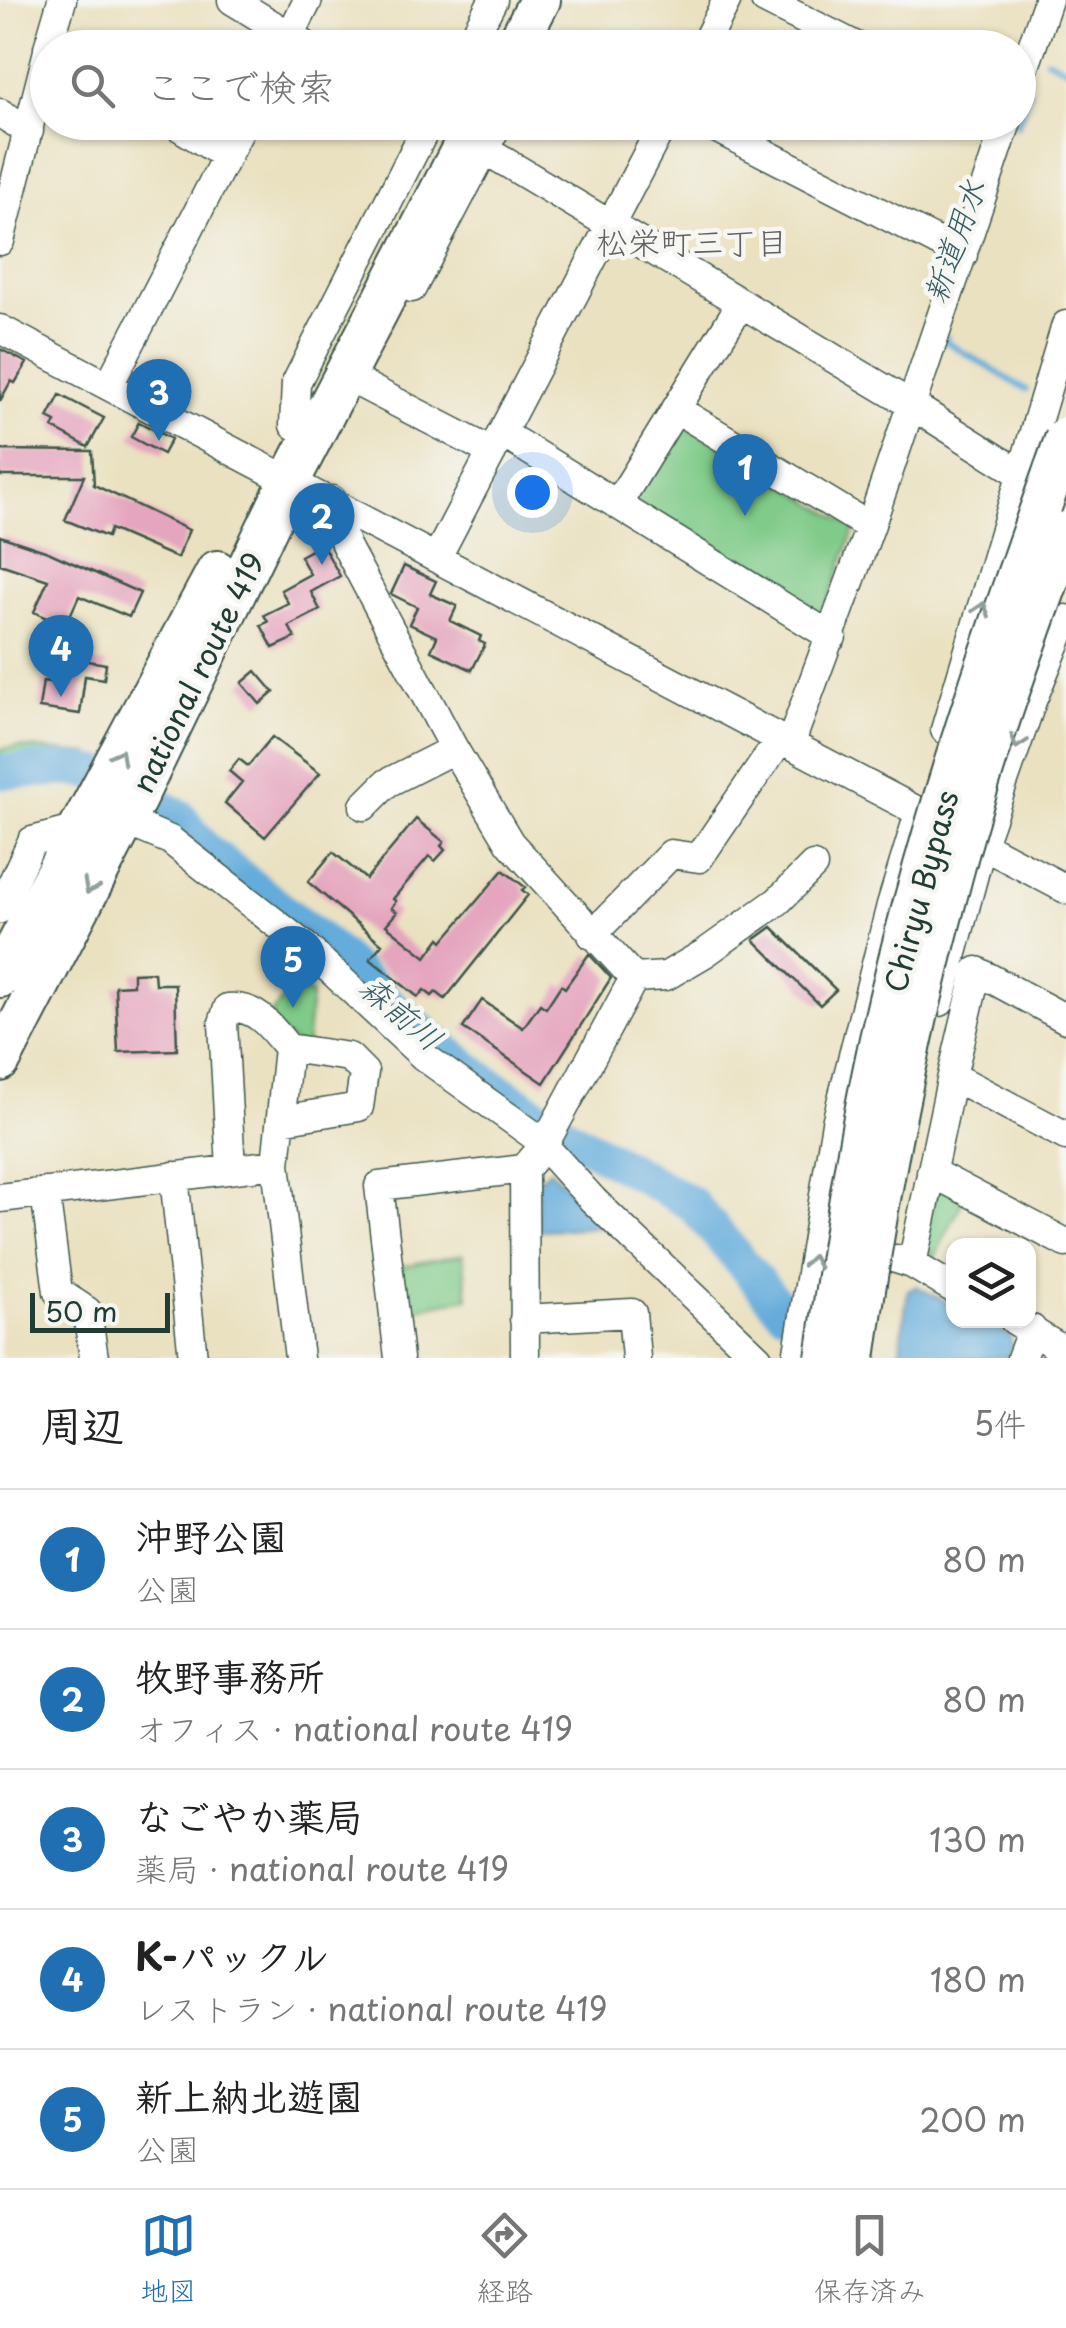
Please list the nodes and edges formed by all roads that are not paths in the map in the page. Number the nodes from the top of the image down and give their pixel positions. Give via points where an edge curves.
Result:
1 (62, 0) edge
2 (232, 0) edge
3 (308, 0) edge
4 (493, 0) edge
5 (510, 0) edge
6 (540, 0) edge
7 (560, 0) edge
8 (726, 0) edge
9 (765, 0) edge
10 (1048, 0) edge
11 (53, 30) edge
12 (275, 30) edge
13 (299, 30) edge
14 (477, 30) edge
15 (495, 30) edge
16 (525, 30) edge
17 (545, 30) edge
18 (712, 30) edge
19 (824, 30) edge
20 (1036, 35) edge
21 (0, 113) edge
22 (30, 126) edge
23 (29, 130) junction
24 (201, 140) edge
25 (234, 140) edge
26 (420, 140) edge
27 (440, 140) edge
28 (478, 140) edge
29 (478, 140) edge
30 (486, 140) edge
31 (654, 140) edge
32 (739, 140) edge
33 (1001, 140) edge
34 (225, 155) junction
35 (609, 225) junction
36 (0, 241) edge
37 (963, 255) junction
38 (740, 305) junction
39 (1066, 325) edge
40 (0, 329) edge
41 (361, 384) junction
42 (109, 385) junction
43 (910, 404) junction
44 (676, 409) junction
45 (303, 431) junction
46 (1066, 437) edge
47 (498, 443) junction
48 (1022, 474) junction
49 (280, 475) junction
50 (332, 500) junction
51 (1066, 502) edge
52 (618, 503) junction
53 (870, 527) junction
54 (1066, 532) edge
55 (438, 557) junction
56 (1066, 619) edge
57 (832, 636) junction
58 (786, 740) junction
59 (454, 749) junction
60 (119, 805) junction
61 (364, 806) dead end
62 (920, 811) junction
63 (32, 841) junction
64 (0, 844) edge
65 (982, 844) junction
66 (813, 866) dead end
67 (1066, 888) edge
68 (0, 909) edge
69 (592, 935) junction
70 (0, 977) edge
71 (634, 978) junction
72 (1066, 1019) edge
73 (288, 1048) junction
74 (0, 1061) edge
75 (952, 1076) junction
76 (281, 1120) junction
77 (550, 1133) junction
78 (1066, 1136) edge
79 (276, 1164) junction
80 (524, 1169) junction
81 (232, 1170) junction
82 (931, 1172) junction
83 (174, 1176) junction
84 (45, 1192) junction
85 (0, 1198) edge
86 (1066, 1243) edge
87 (898, 1260) junction
88 (946, 1285) edge
89 (524, 1319) junction
90 (1023, 1328) edge
91 (1028, 1328) edge
92 (1066, 1352) edge
93 (94, 1358) edge
94 (193, 1358) edge
95 (299, 1358) edge
96 (399, 1358) edge
97 (525, 1358) edge
98 (636, 1358) edge
99 (758, 1358) edge
100 (796, 1358) edge
101 (826, 1358) edge
102 (855, 1358) edge
103 (869, 1358) edge
104 (1021, 1358) edge

1 - 11 street
2 - 12 street
3 - 13 street
4 - 14 street
5 - 15 highway
6 - 16 highway
7 - 17 street
8 - 18 street
9 - 19 street
10 - 20 street
21 - 23 street
22 - 23 street
23 - 36 street
24 - 34 street
25 - 34 street
26 - 45 street via 296,383
27 - 45 highway, national route 419
28 - 45 highway, national route 419
29 - 41 street
30 - 35 street
31 - 35 street
32 - 37 street
33 - 37 street
34 - 42 street
35 - 38 street
35 - 47 street
37 - 43 street
38 - 43 street
38 - 44 street
39 - 48 street
40 - 42 street
41 - 45 street via 351,404
41 - 47 street
42 - 49 street
43 - 48 street
43 - 53 street
44 - 52 street
44 - 53 street
45 - 49 highway, national route 419
46 - 101 highway, Chiryu Bypass, bridge via 967,726 912,913 874,1065
47 - 52 street
47 - 55 street
48 - 51 street
62 -> 48 street
49 - 50 street
49 - 60 highway, national route 419
60 -> 49 highway, national route 419 via 141,715
50 - 55 street
50 - 59 street via 346,544
52 - 57 street
53 - 57 street
54 - 102 highway, Chiryu Bypass, bridge via 952,874 904,1074
55 - 58 street
56 -> 65 street
57 - 58 street
58 - 62 street
58 - 69 street via 700,858 671,854
59 - 61 street via 387,784
59 - 69 street via 510,843
60 - 63 street
60 - 70 highway, national route 419
60 -> 74 highway, national route 419
60 - 77 street via 306,948 423,1056 536,1137
62 - 65 street
100 -> 62 street via 836,1123
63 - 64 street
63 - 68 street
65 - 67 street
65 - 87 street via 924,1063
66 - 71 street via 778,902 705,954 666,976
69 - 71 street
71 - 77 street
72 - 75 street via 977,971
73 - 76 street
73 - 76 street via 349,1057 364,1072 358,1106
73 - 81 street via 266,1020 242,1007 228,1008
75 - 78 street
75 - 82 street
76 - 79 street
77 - 80 street
77 - 99 street via 606,1213
79 - 81 street
79 - 95 street
80 - 89 street
80 - 96 street via 379,1186
81 - 83 street
82 - 86 street
82 - 87 street
83 - 84 street
83 - 94 street
84 - 85 street
84 - 93 street via 58,1292 88,1311
87 - 88 street
87 - 103 street
89 - 97 street
89 - 98 street via 632,1313
90 - 104 street
91 - 92 street

